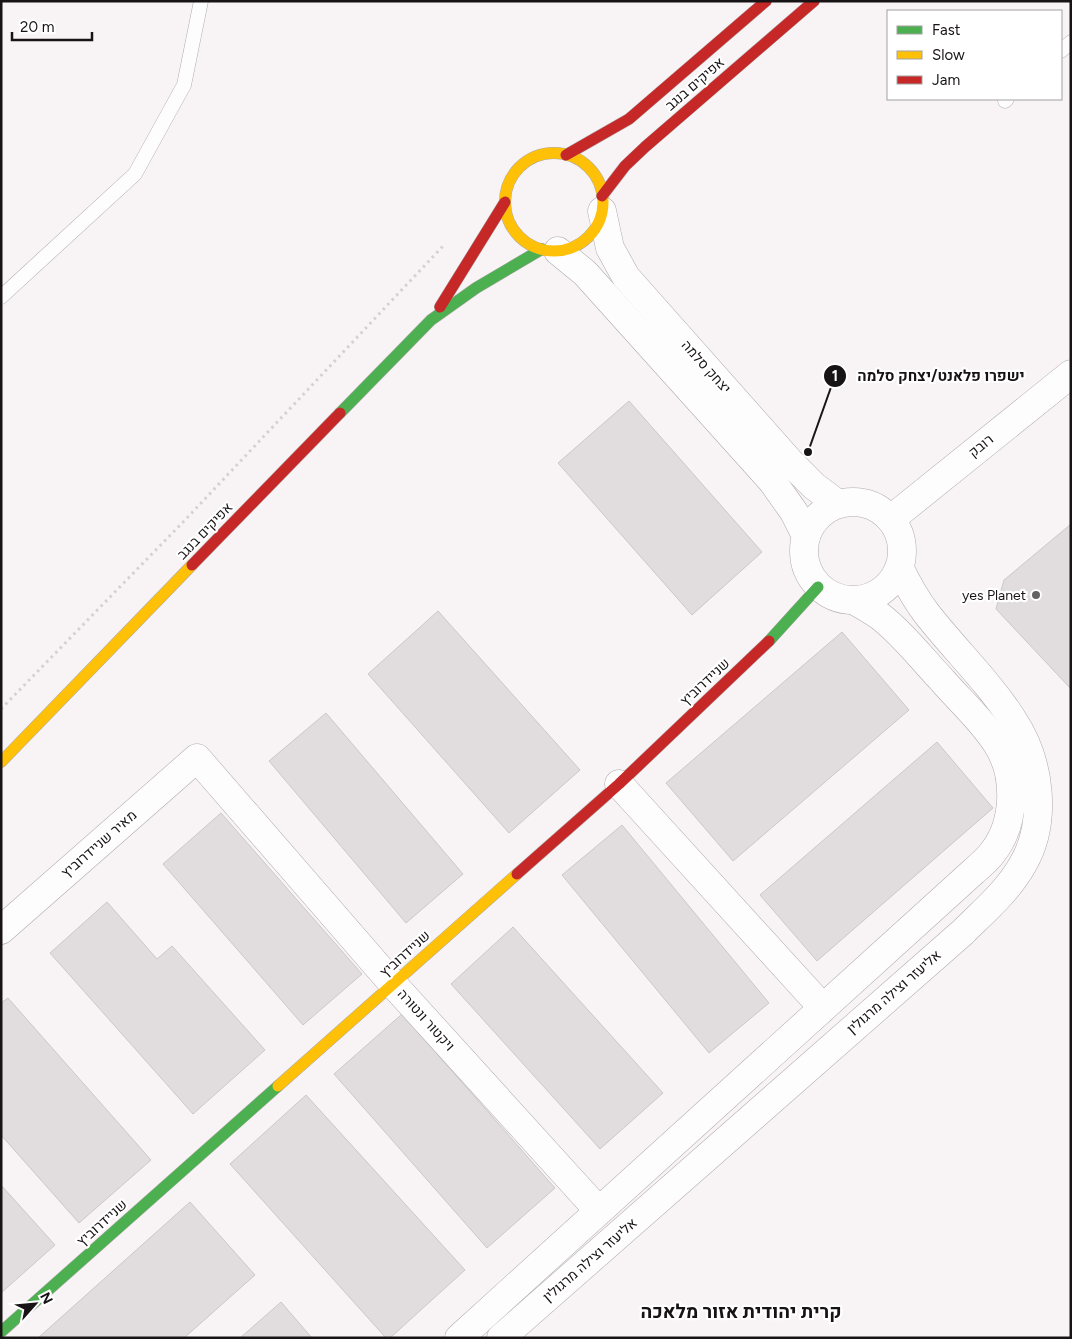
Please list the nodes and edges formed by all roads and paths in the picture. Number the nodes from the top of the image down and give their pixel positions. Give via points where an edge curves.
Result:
1 (201, 1) edge
2 (766, 1) edge
3 (814, 1) edge
4 (566, 154) junction
5 (505, 202) junction
6 (602, 204) junction
7 (444, 245) dead end
8 (550, 250) junction
9 (1, 297) edge
10 (431, 320) junction
11 (1071, 374) edge
12 (838, 504) junction
13 (891, 519) junction
14 (806, 536) junction
15 (900, 569) junction
16 (818, 587) junction
17 (855, 601) junction
18 (1, 709) edge
19 (197, 758) joint
20 (1, 762) edge
21 (619, 784) junction
22 (1, 930) edge
23 (393, 984) junction
24 (823, 1008) junction
25 (598, 1211) junction
26 (519, 1328) edge
27 (1, 1332) edge
28 (459, 1338) edge
29 (501, 1338) edge

1 - 9 lane via 184,85 135,174
2 - 4 street, אפיקים בנגב via 629,119
3 - 6 street, אפיקים בנגב via 625,166
4 - 5 street via 544,154 524,163 513,174
4 - 6 street via 591,169 599,182
5 - 8 street via 512,227 520,237 531,245
5 - 10 street, אפיקים בנגב
6 - 8 street via 596,226 586,238 573,247
6 - 12 street, יצחק סלמה via 610,248 626,277 791,463
7 - 18 path via 186,519
8 - 10 street, אפיקים בנגב via 476,288
8 - 14 street, יצחק סלמה via 586,273 772,481
10 - 20 street, אפיקים בנגב
11 - 13 street, רובק
12 - 13 street via 866,504 880,509
12 - 14 street via 824,511
13 - 15 street via 902,543
14 - 16 street via 805,563
15 - 17 street via 882,592
15 - 26 street, אליעזר וצילה מרגולין via 927,614 1014,720 1028,748 1036,778 1039,811 1033,840 1023,864 1002,893 963,932
16 - 17 street via 841,600
16 - 21 street, שניידרוביץ via 758,653
17 - 24 street via 880,616 899,634 982,725 997,744 1009,770 1011,793 1009,816 993,852
19 - 22 street, מאיר שניידרוביץ
19 - 23 street, ויקטור ונטורה
21 - 23 street, שניידרוביץ
21 - 24 street
23 - 25 street, ויקטור ונטורה
23 - 27 street, שניידרוביץ
24 - 25 street
25 - 28 street
26 - 29 street, אליעזר וצילה מרגולין

